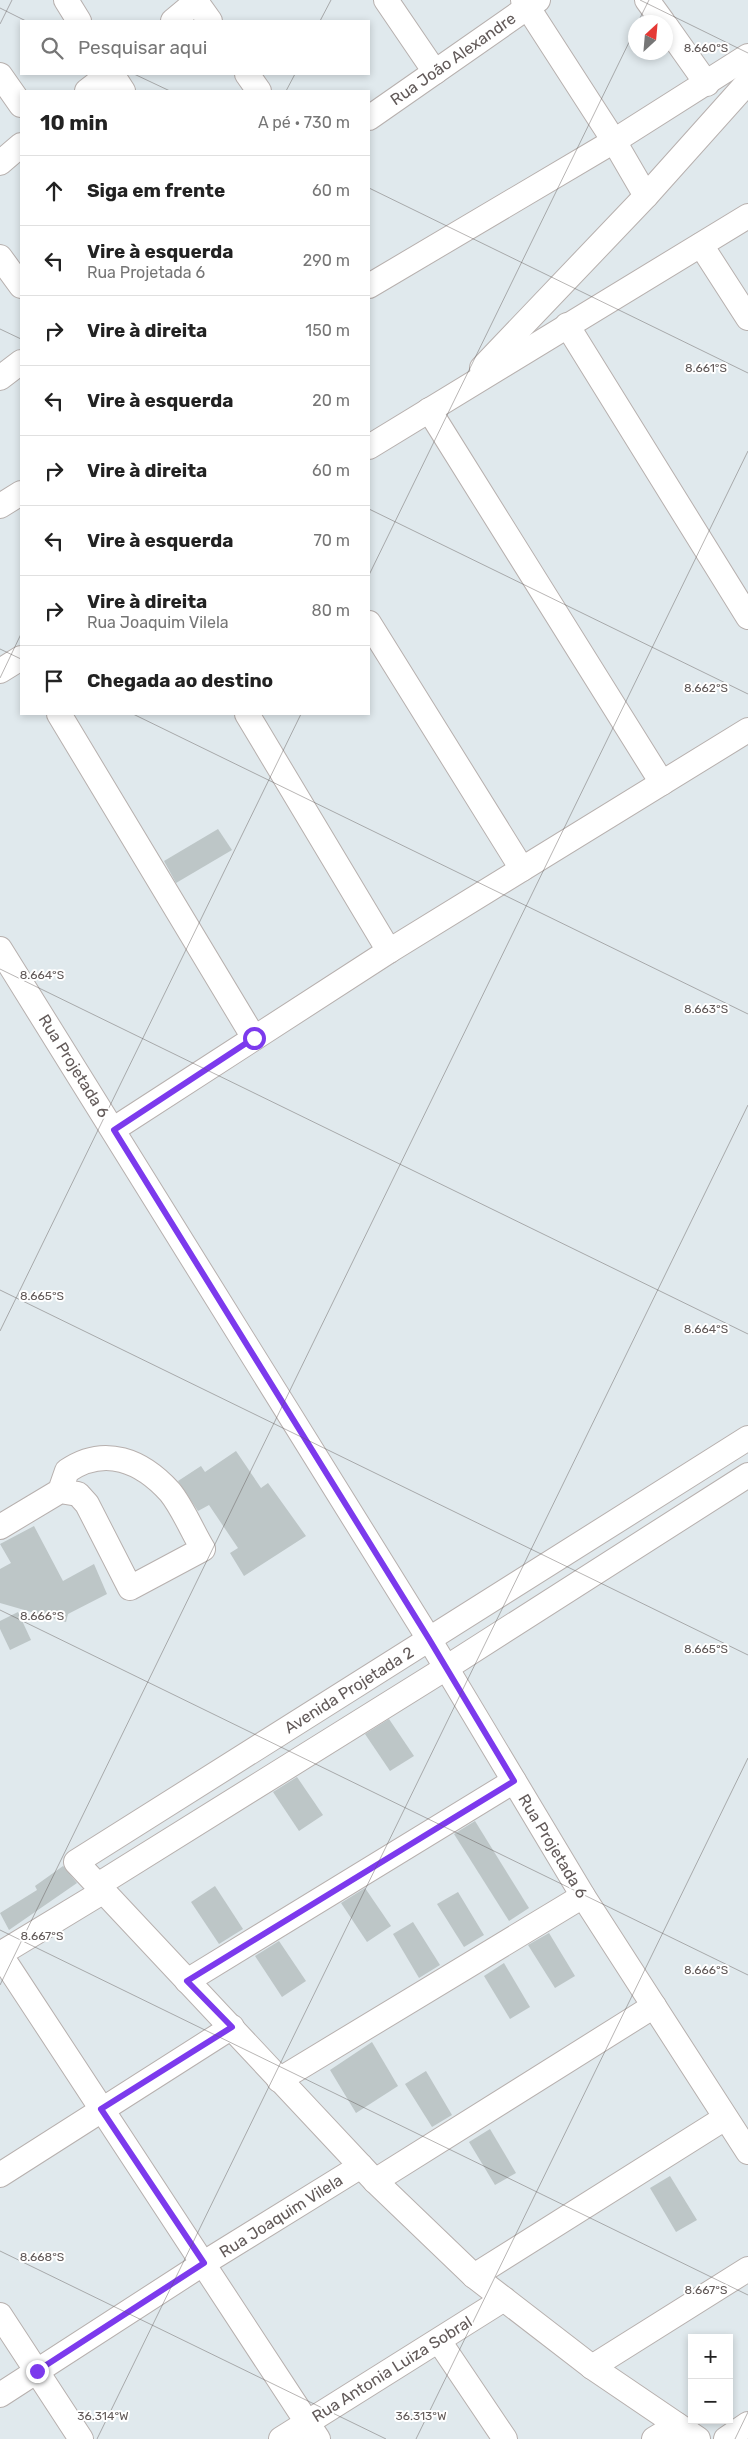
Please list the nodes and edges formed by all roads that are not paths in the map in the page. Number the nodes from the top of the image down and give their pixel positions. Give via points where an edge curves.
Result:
1 (66, 0) edge
2 (386, 0) edge
3 (647, 0) edge
4 (197, 1) edge
5 (530, 2) edge
6 (658, 15) edge
7 (78, 20) edge
8 (174, 20) edge
9 (209, 20) edge
10 (673, 36) edge
11 (748, 56) edge
12 (435, 72) junction
13 (0, 75) edge
14 (110, 75) edge
15 (112, 75) edge
16 (247, 75) edge
17 (748, 82) edge
18 (707, 84) junction
19 (88, 90) edge
20 (122, 90) edge
21 (258, 90) edge
22 (20, 104) edge
23 (370, 117) edge
24 (614, 141) junction
25 (20, 146) edge
26 (0, 163) edge
27 (646, 196) junction
28 (748, 216) edge
29 (701, 245) junction
30 (0, 258) edge
31 (20, 285) edge
32 (370, 285) edge
33 (748, 318) edge
34 (567, 325) junction
35 (20, 363) edge
36 (0, 378) edge
37 (459, 392) junction
38 (429, 410) junction
39 (370, 446) edge
40 (748, 617) edge
41 (370, 625) edge
42 (20, 659) edge
43 (0, 670) edge
44 (60, 715) edge
45 (248, 715) edge
46 (748, 730) edge
47 (662, 784) junction
48 (522, 869) junction
49 (0, 949) edge
50 (389, 951) junction
51 (254, 1038) junction
52 (114, 1130) junction
53 (748, 1438) edge
54 (748, 1476) edge
55 (60, 1491) junction
56 (0, 1526) edge
57 (429, 1639) junction
58 (446, 1668) junction
59 (514, 1781) junction
60 (101, 1888) junction
61 (583, 1896) junction
62 (0, 1954) edge
63 (187, 1981) junction
64 (654, 2006) junction
65 (232, 2027) junction
66 (279, 2080) junction
67 (101, 2109) junction
68 (725, 2118) junction
69 (748, 2152) edge
70 (0, 2174) edge
71 (368, 2174) junction
72 (204, 2263) junction
73 (748, 2269) edge
74 (474, 2276) junction
75 (504, 2299) junction
76 (0, 2315) edge
77 (439, 2341) junction
78 (592, 2367) junction
79 (37, 2371) junction
80 (0, 2395) edge
81 (748, 2424) edge
82 (677, 2425) junction
83 (313, 2430) edge
84 (80, 2439) edge
85 (281, 2439) edge
86 (505, 2439) edge
87 (654, 2439) edge
88 (698, 2439) edge
89 (726, 2439) edge

1 - 7 street
2 - 12 street
3 - 6 street
4 - 8 street
4 - 9 street
5 - 12 street, Rua João Alexandre
5 - 24 street
10 - 18 street
11 - 18 street
12 - 23 street, Rua João Alexandre
13 - 22 street
14 - 19 street
15 - 20 street
16 - 21 street
17 - 27 street
18 - 24 street
24 - 27 street
24 - 32 street
25 - 26 street
27 - 37 street
28 - 29 street
29 - 33 street
29 - 34 street
30 - 31 street
34 - 37 street
34 - 40 street
35 - 36 street
37 - 38 street
38 - 39 street
38 - 47 street
41 - 48 street
42 - 43 street
44 - 51 street
45 - 50 street
46 - 47 street
47 - 48 street
48 - 50 street
49 - 52 street, Rua Projetada 6
50 - 51 street
51 - 52 street
52 - 57 street, Rua Projetada 6
53 - 57 street, Avenida Projetada 2
54 - 58 street, Avenida Projetada 2
55 - 55 street via 78,1494 87,1504 130,1588 203,1550 170,1493 129,1461 111,1457 80,1464 68,1471
55 - 56 street
57 - 58 street, Rua Projetada 6
57 - 60 street, Avenida Projetada 2 via 76,1862
58 - 59 street, Rua Projetada 6
58 - 60 street, Avenida Projetada 2
59 - 61 street, Rua Projetada 6
59 - 63 street
60 - 62 street, Avenida Projetada 2
60 - 63 street
61 - 64 street, Rua Projetada 6
61 - 66 street
62 - 67 street
63 - 65 street
64 - 68 street, Rua Projetada 6
64 - 71 street, Rua Joaquim Vilela
65 - 66 street
65 - 67 street
66 - 71 street
67 - 70 street
67 - 72 street
68 - 69 street, Rua Projetada 6
68 - 74 street
71 - 72 street, Rua Joaquim Vilela
71 - 74 street
72 - 79 street, Rua Joaquim Vilela
72 - 83 street
73 - 78 street
74 - 75 street
75 - 77 street, Rua Antonia Luiza Sobral
75 - 78 street
76 - 79 street
77 - 83 street, Rua Antonia Luiza Sobral
77 - 86 street
78 - 82 street
79 - 80 street, Rua Joaquim Vilela
79 - 84 street
81 - 89 street
82 - 87 street
82 - 88 street
83 - 85 street, Rua Antonia Luiza Sobral

